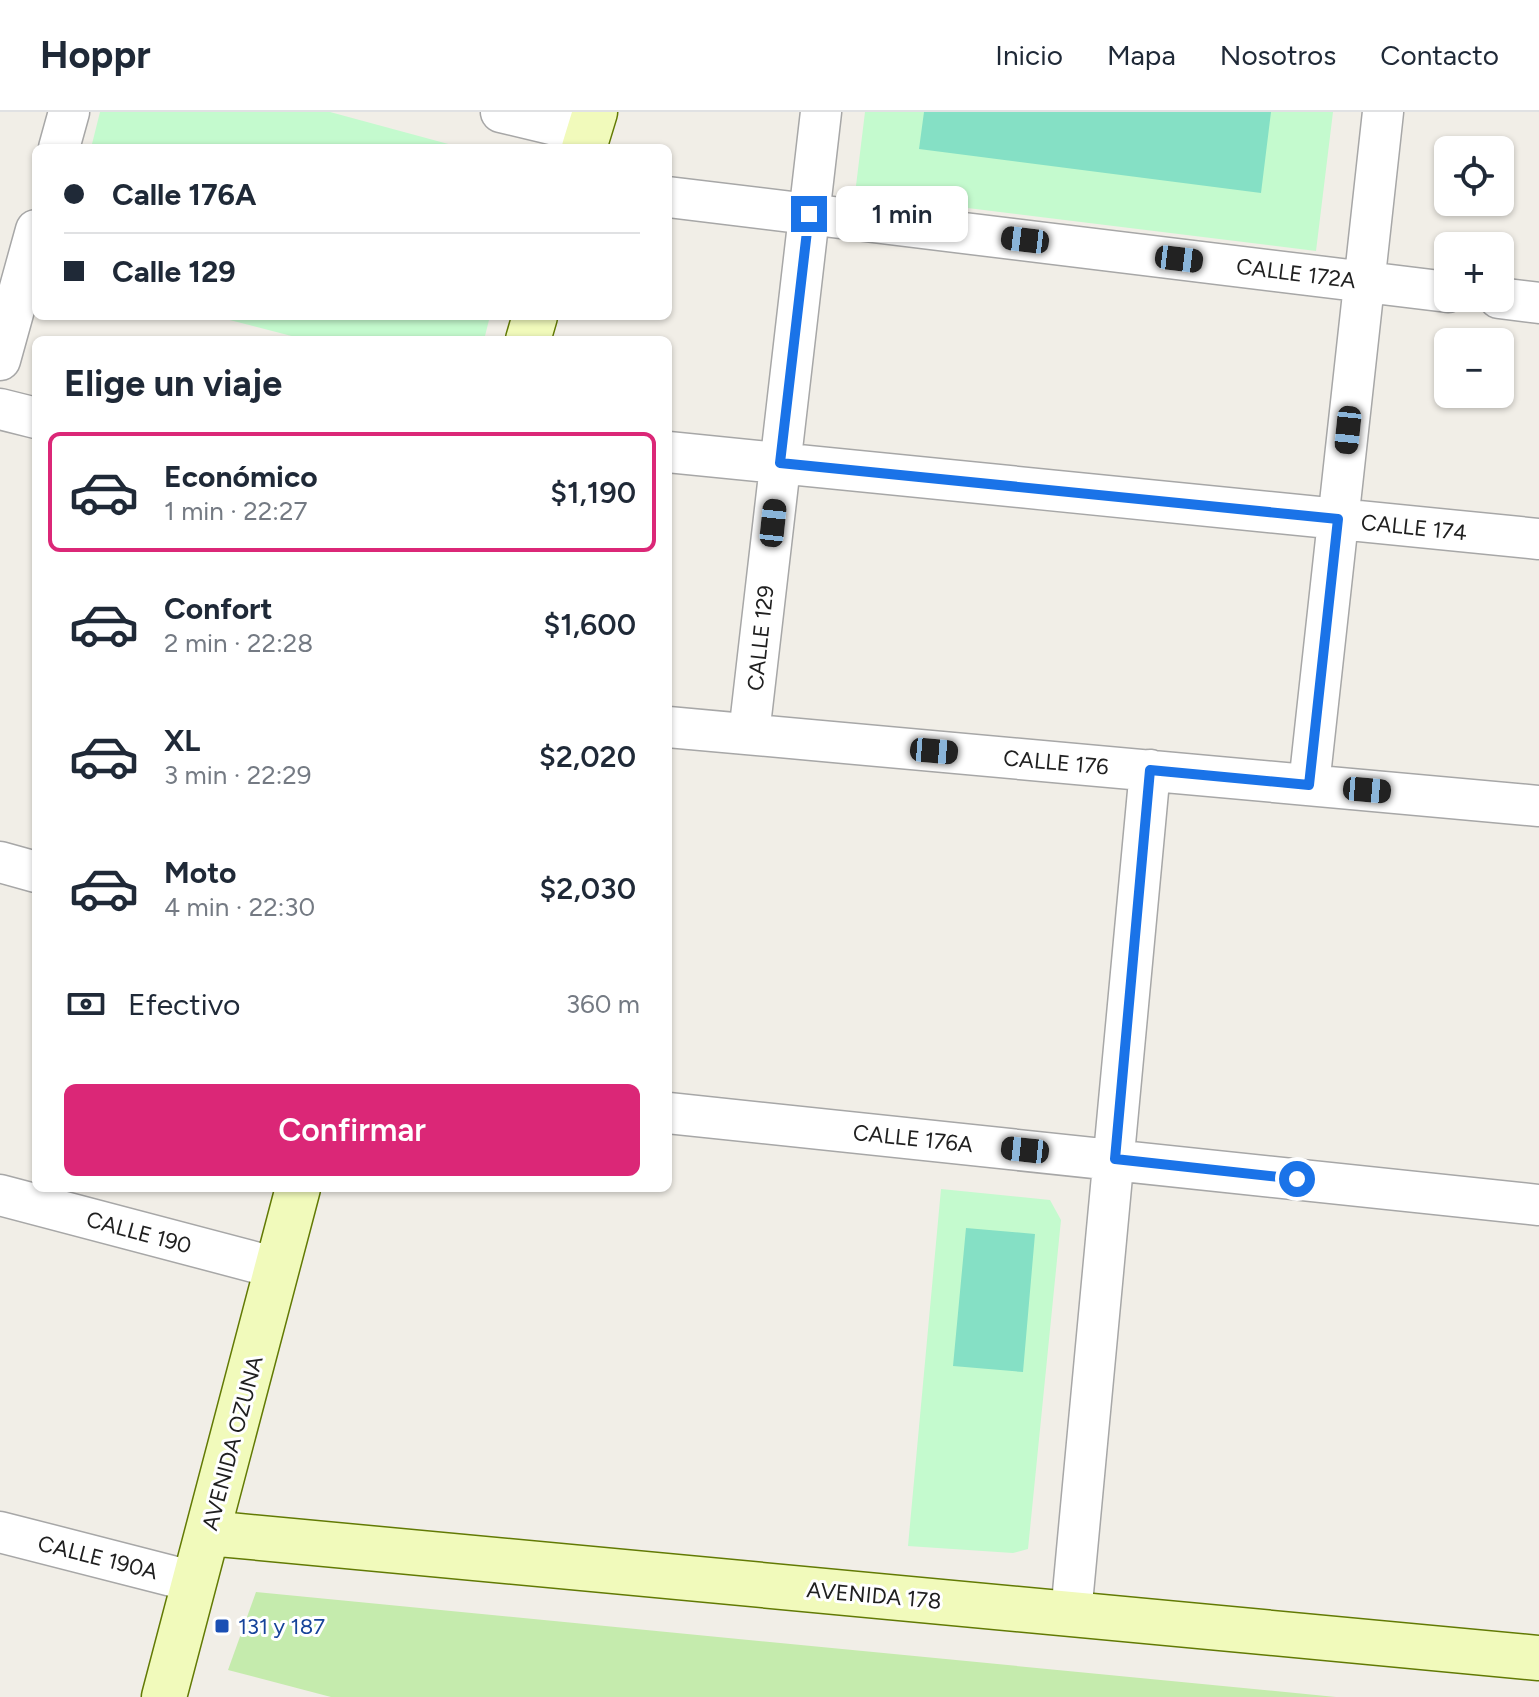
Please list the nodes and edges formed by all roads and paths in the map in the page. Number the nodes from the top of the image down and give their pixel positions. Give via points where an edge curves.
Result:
1 (69, 112) edge
2 (501, 112) edge
3 (821, 112) edge
4 (1383, 112) edge
5 (589, 131) edge
6 (60, 144) edge
7 (672, 197) edge
8 (809, 214) junction
9 (23, 231) edge
10 (1364, 281) junction
11 (1434, 290) edge
12 (1514, 300) edge
13 (1539, 303) edge
14 (0, 360) edge
15 (0, 409) edge
16 (32, 417) edge
17 (672, 452) edge
18 (780, 463) junction
19 (1338, 519) junction
20 (1539, 539) edge
21 (672, 727) edge
22 (749, 734) junction
23 (1150, 770) junction
24 (1309, 785) junction
25 (1539, 806) edge
26 (0, 862) edge
27 (32, 871) edge
28 (672, 1113) edge
29 (1115, 1159) junction
30 (297, 1192) edge
31 (0, 1195) edge
32 (1539, 1205) edge
33 (277, 1268) junction
34 (0, 1532) edge
35 (208, 1533) junction
36 (195, 1582) junction
37 (1071, 1614) junction
38 (1539, 1658) edge
39 (171, 1695) edge

1 - 6 street
2 - 5 street
3 - 8 street, CALLE 129
4 - 10 street
7 - 8 street, CALLE 172A
8 - 10 street, CALLE 172A
8 - 18 street, CALLE 129
9 - 14 street
10 - 11 street, CALLE 172A
10 - 19 street
12 - 13 street
15 - 16 street
17 - 18 street, CALLE 174
18 - 19 street, CALLE 174
18 - 22 street, CALLE 129
19 - 20 street, CALLE 174
19 - 24 street
21 - 22 street, CALLE 176
22 - 23 street, CALLE 176
23 - 24 street, CALLE 176
23 - 29 street
24 - 25 street, CALLE 176
26 - 27 street
28 - 29 street, CALLE 176A
29 - 32 street, CALLE 176A
29 - 37 street
30 - 33 main road, AVENIDA OZUNA
31 - 33 street, CALLE 190
33 - 35 main road, AVENIDA OZUNA
34 - 36 street, CALLE 190A
35 - 36 main road, AVENIDA OZUNA
35 - 37 main road, AVENIDA 178
36 - 39 main road, AVENIDA OZUNA
37 - 38 main road, AVENIDA 178

